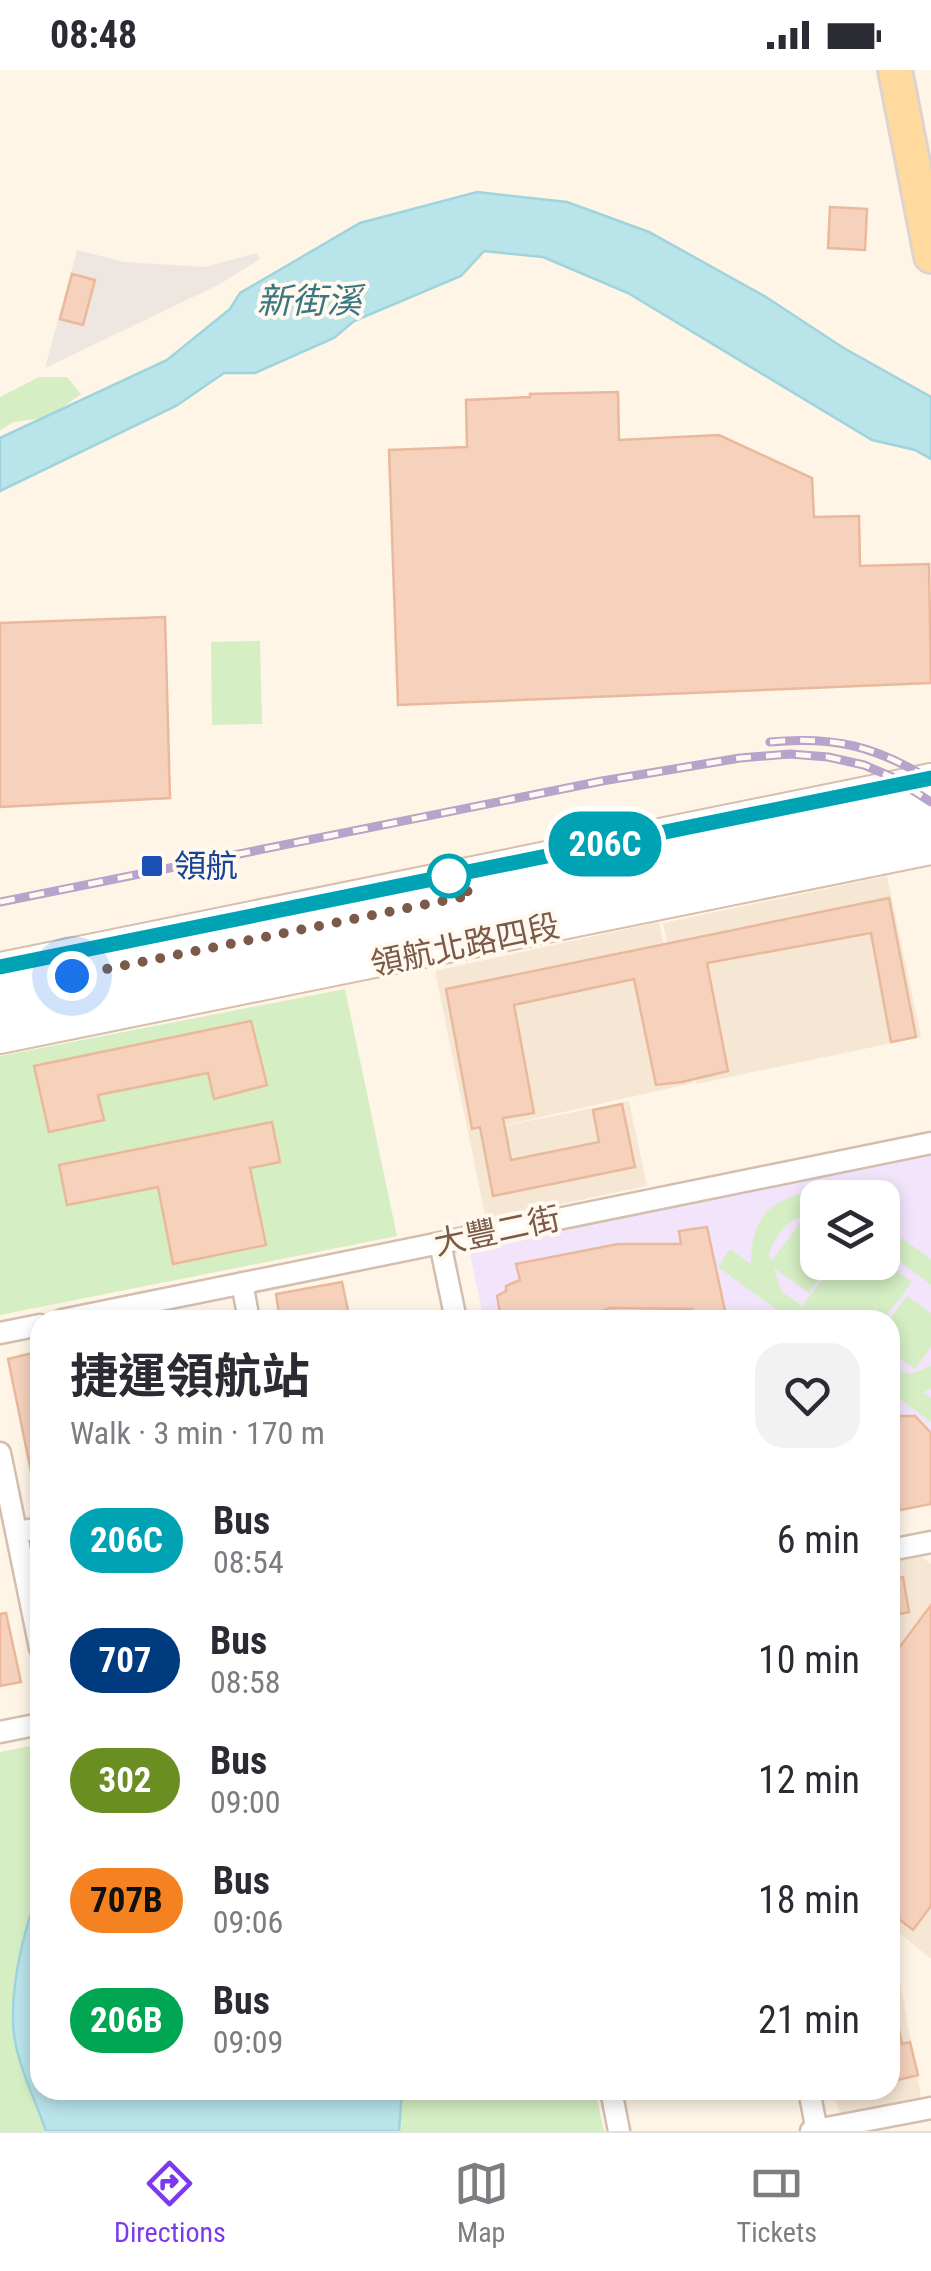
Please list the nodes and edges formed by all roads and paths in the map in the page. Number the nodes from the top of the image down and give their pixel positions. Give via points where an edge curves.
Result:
1 (895, 70) edge
2 (912, 70) edge
3 (931, 176) edge
4 (931, 256) edge
5 (931, 778) edge
6 (931, 801) edge
7 (928, 847) edge
8 (0, 967) edge
9 (0, 990) edge
10 (0, 1017) edge
11 (0, 1040) edge
12 (931, 1143) edge
13 (440, 1243) junction
14 (242, 1283) junction
15 (111, 1310) edge
16 (247, 1310) edge
17 (454, 1310) edge
18 (30, 1326) edge
19 (0, 1333) edge
20 (0, 1453) edge
21 (30, 1530) edge
22 (16, 1532) junction
23 (931, 1542) edge
24 (900, 1548) edge
25 (30, 1600) edge
26 (30, 1726) edge
27 (0, 1732) edge
28 (613, 2100) edge
29 (810, 2100) edge
30 (931, 2108) edge
31 (619, 2131) edge
32 (815, 2131) edge

1 - 4 main road
2 - 3 main road
5 - 8 main road
6 - 9 main road, 領航北路四段
7 - 10 main road, 領航北路四段 via 447,923
7 - 11 main road, 領航北路四段
12 - 13 street, 大豐二街
13 - 14 street, 大豐二街
13 - 17 street
14 - 15 street, 大豐二街
14 - 16 street
18 - 19 street
20 - 22 street
21 - 22 street
22 - 25 street
23 - 24 street
26 - 27 street
28 - 31 street
29 - 32 street
30 - 32 street

